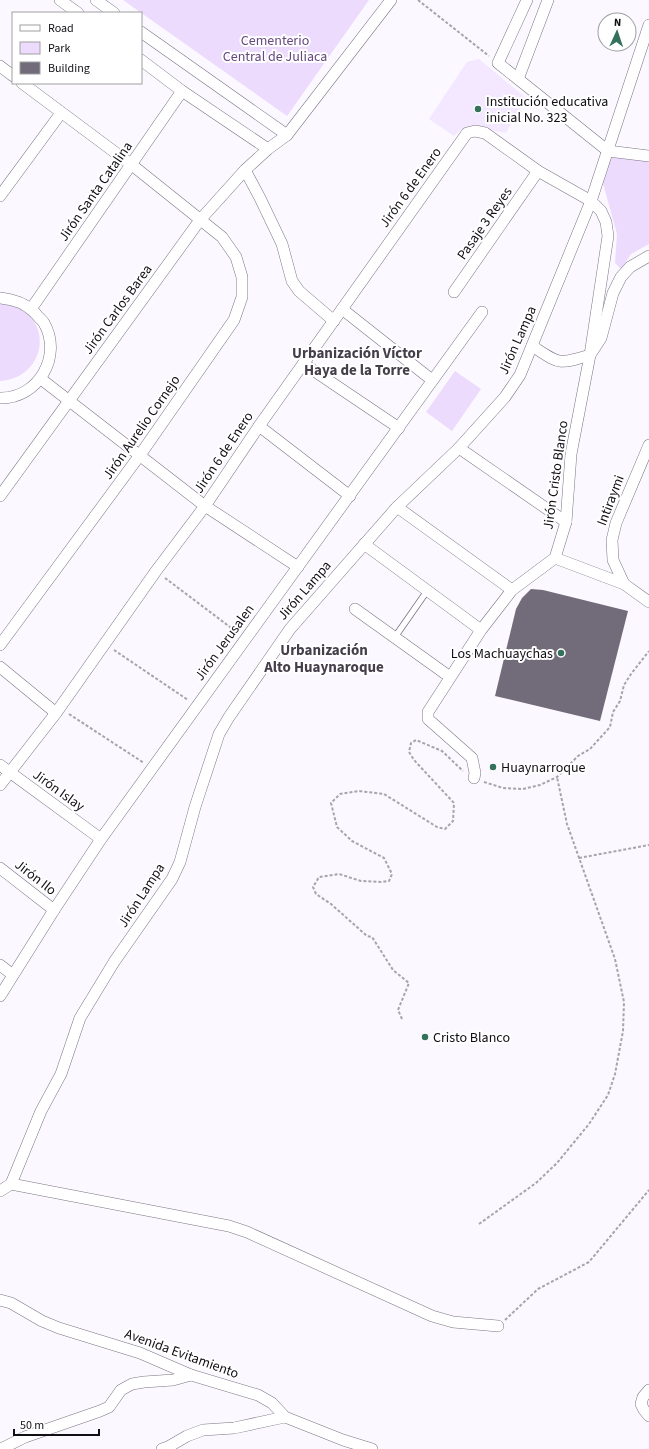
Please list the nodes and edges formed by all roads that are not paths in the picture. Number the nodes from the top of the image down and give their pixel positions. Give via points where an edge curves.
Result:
1 (60, 0) edge
2 (96, 0) edge
3 (391, 0) edge
4 (527, 0) edge
5 (548, 0) edge
6 (77, 12) edge
7 (113, 12) edge
8 (649, 25) edge
9 (142, 33) edge
10 (142, 61) edge
11 (0, 66) edge
12 (12, 75) edge
13 (518, 79) junction
14 (23, 84) edge
15 (182, 91) junction
16 (61, 113) junction
17 (287, 135) junction
18 (268, 149) junction
19 (608, 151) junction
20 (649, 156) edge
21 (132, 165) junction
22 (245, 170) junction
23 (538, 171) junction
24 (0, 196) edge
25 (591, 201) junction
26 (200, 220) junction
27 (649, 256) edge
28 (454, 292) dead end
29 (0, 298) edge
30 (31, 309) junction
31 (342, 309) junction
32 (482, 312) dead end
33 (334, 321) junction
34 (532, 346) junction
35 (590, 354) junction
36 (304, 364) junction
37 (41, 379) junction
38 (432, 380) junction
39 (0, 398) edge
40 (70, 401) junction
41 (259, 426) junction
42 (399, 428) junction
43 (649, 445) edge
44 (459, 448) junction
45 (140, 455) junction
46 (0, 496) edge
47 (350, 496) junction
48 (205, 506) junction
49 (396, 507) junction
50 (566, 522) junction
51 (364, 544) junction
52 (555, 558) junction
53 (298, 567) junction
54 (624, 584) junction
55 (512, 590) junction
56 (427, 591) junction
57 (649, 602) edge
58 (355, 609) dead end
59 (481, 630) junction
60 (395, 637) junction
61 (0, 645) edge
62 (0, 668) edge
63 (450, 677) junction
64 (58, 710) junction
65 (0, 765) edge
66 (10, 772) junction
67 (474, 778) road end
68 (0, 785) edge
69 (101, 839) junction
70 (0, 868) edge
71 (54, 910) junction
72 (0, 965) edge
73 (13, 975) junction
74 (0, 996) edge
75 (11, 1184) junction
76 (0, 1191) edge
77 (0, 1300) edge
78 (498, 1326) road end
79 (191, 1375) junction
80 (649, 1390) edge
81 (649, 1416) edge
82 (286, 1417) junction
83 (166, 1448) edge
84 (1, 1449) edge
85 (372, 1449) edge

1 - 6 street
2 - 7 street
3 - 17 street, Jirón Carlos Barea
4 - 13 street via 498,63
5 - 13 street
8 - 19 street, Jirón Lampa
9 - 17 street
10 - 15 street
11 - 12 street
13 - 19 street
14 - 16 street, Jirón Aurelio Cornejo
15 - 18 street
15 - 21 street, Jirón Santa Catalina
16 - 21 street, Jirón Aurelio Cornejo
16 - 24 street
17 - 18 street, Jirón Carlos Barea
18 - 22 street, Jirón Carlos Barea
19 - 20 street
19 - 25 street, Jirón Lampa
21 - 26 street, Jirón Aurelio Cornejo
21 - 30 street, Jirón Santa Catalina
22 - 26 street, Jirón Carlos Barea
22 - 33 street via 282,244 292,281 299,291
23 - 25 street
23 - 28 street, Pasaje 3 Reyes
23 - 31 street, Jirón 6 de Enero via 485,132 467,133
25 - 34 street, Jirón Lampa
25 - 35 street, Jirón Cristo Blanco via 601,211 608,236
26 - 40 street, Jirón Carlos Barea
26 - 45 street, Jirón Aurelio Cornejo via 222,237 236,257 242,277 242,297 234,320
27 - 35 street via 630,267 621,277 613,293 601,338
29 - 30 street via 16,301
30 - 37 street via 44,323 50,342 49,361
31 - 33 street, Jirón 6 de Enero
31 - 38 street
32 - 38 street, Jirón Jerusalen
33 - 36 street, Jirón 6 de Enero
34 - 35 street via 556,361 568,362
34 - 44 street, Jirón Lampa via 520,375 505,397
35 - 50 street, Jirón Cristo Blanco via 570,454
36 - 41 street, Jirón 6 de Enero
36 - 42 street
37 - 39 street via 26,391 9,398
37 - 40 street
38 - 42 street, Jirón Jerusalen
40 - 45 street
40 - 46 street, Jirón Carlos Barea
41 - 47 street
41 - 48 street, Jirón 6 de Enero
42 - 47 street, Jirón Jerusalen
43 - 54 street, Intiraymi via 616,523 612,540 613,560
44 - 49 street, Jirón Lampa
44 - 50 street
45 - 48 street
45 - 61 street, Jirón Aurelio Cornejo
47 - 53 street, Jirón Jerusalen
48 - 53 street
48 - 64 street, Jirón 6 de Enero
49 - 51 street, Jirón Lampa
49 - 55 street
50 - 52 street, Jirón Cristo Blanco
51 - 56 street
51 - 75 street, Jirón Lampa via 290,629 219,734 180,862 172,879 114,962 80,1018 62,1074 41,1112
52 - 54 street
52 - 55 street
53 - 69 street, Jirón Jerusalen
54 - 57 street, Intiraymi
55 - 59 street
56 - 59 street
56 - 60 lane
58 - 60 street
59 - 63 street
60 - 63 street
62 - 64 street
63 - 67 street via 428,712 428,719 472,758
64 - 66 street, Jirón 6 de Enero
65 - 66 street, Jirón Islay
66 - 68 street, Jirón 6 de Enero
66 - 69 street, Jirón Islay
69 - 71 street, Jirón Jerusalen
70 - 71 street, Jirón Ilo
71 - 73 street, Jirón Jerusalen
72 - 73 street
73 - 74 street, Jirón Jerusalen
75 - 76 street
75 - 78 street via 229,1226 432,1316 453,1322
77 - 79 street, Avenida Evitamiento via 11,1303 59,1328 140,1353
79 - 82 street, Avenida Evitamiento via 258,1395 272,1403
79 - 84 street via 174,1380 132,1384 122,1390 108,1407 100,1411 25,1437
80 - 81 street via 641,1404
82 - 83 street via 234,1428 204,1430
82 - 85 street, Avenida Evitamiento

